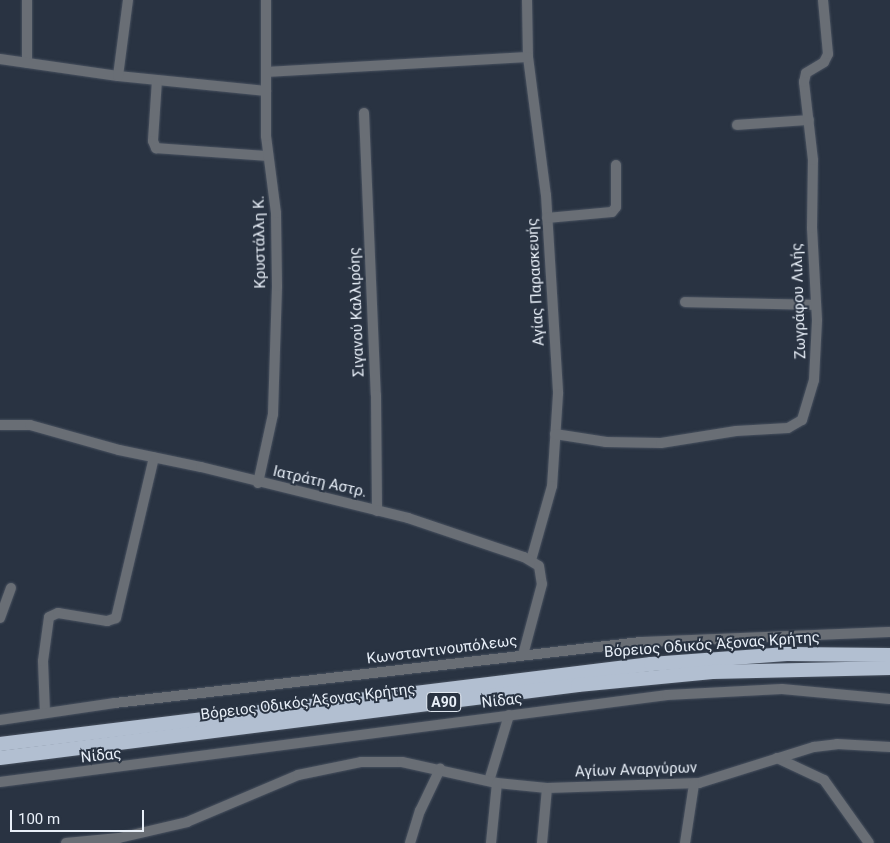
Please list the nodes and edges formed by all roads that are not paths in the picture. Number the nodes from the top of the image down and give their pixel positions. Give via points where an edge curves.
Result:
1 (27, 0) edge
2 (128, 0) edge
3 (266, 0) edge
4 (527, 0) edge
5 (822, 0) edge
6 (528, 57) junction
7 (0, 59) edge
8 (27, 63) junction
9 (266, 72) junction
10 (118, 76) junction
11 (157, 80) junction
12 (266, 90) junction
13 (364, 113) dead end
14 (809, 120) junction
15 (737, 125) dead end
16 (268, 156) junction
17 (616, 165) dead end
18 (547, 218) junction
19 (685, 302) dead end
20 (816, 304) junction
21 (0, 425) edge
22 (556, 434) junction
23 (154, 457) junction
24 (258, 482) junction
25 (377, 511) junction
26 (531, 560) junction
27 (11, 588) dead end
28 (0, 618) edge
29 (890, 632) edge
30 (523, 655) junction
31 (890, 655) edge
32 (890, 668) edge
33 (890, 699) edge
34 (45, 713) junction
35 (509, 715) junction
36 (0, 720) edge
37 (0, 744) edge
38 (890, 747) edge
39 (0, 758) edge
40 (776, 758) junction
41 (440, 769) junction
42 (0, 782) edge
43 (493, 782) junction
44 (694, 784) junction
45 (547, 788) junction
46 (66, 843) edge
47 (410, 843) edge
48 (490, 843) edge
49 (542, 843) edge
50 (685, 843) edge
51 (869, 843) edge

1 - 8 street
2 - 10 street
3 - 9 street, Κρυστάλλη Κ.
4 - 6 street, Αγίας Παρασκευής
5 - 14 street, Ζωγράφου Λιλής via 828,54 824,62 808,71 804,79
6 - 9 street
6 - 18 street, Αγίας Παρασκευής
7 - 8 street
8 - 10 street
9 - 12 street, Κρυστάλλη Κ.
10 - 11 street
11 - 12 street
11 - 16 street via 153,141 156,148
12 - 16 street, Κρυστάλλη Κ.
13 - 25 street, Σιγανού Καλλιρόης
14 - 15 street
14 - 20 street, Ζωγράφου Λιλής
16 - 24 street, Κρυστάλλη Κ. via 277,237 274,395 270,436
17 - 18 street via 616,206 612,212
18 - 22 street, Αγίας Παρασκευής via 558,394
19 - 20 street
20 - 22 street, Ζωγράφου Λιλής via 814,380 804,416 796,426 661,443 606,442
21 - 23 street, Ιατράτη Αστρ. via 30,425
22 - 26 street, Αγίας Παρασκευής via 552,486
23 - 24 street, Ιατράτη Αστρ.
23 - 34 street via 116,618 107,621 58,613 49,618 43,661
24 - 25 street, Ιατράτη Αστρ.
25 - 26 street, Ιατράτη Αστρ. via 441,527
26 - 30 street via 539,566 542,584
27 - 28 street
29 - 30 street, Κωνσταντινουπόλεως via 686,639
30 - 34 street, Κωνσταντινουπόλεως
31 - 37 highway, Βόρειος Οδικός Άξονας Κρήτης / Α90 via 787,654 651,664
32 - 39 highway, Βόρειος Οδικός Άξονας Κρήτης / Α90 via 721,671 597,683
33 - 35 street, Νίδας via 782,689 667,695
34 - 36 street, Κωνσταντινουπόλεως
35 - 42 street, Νίδας
35 - 43 street
38 - 40 street, Αγίων Αναργύρων via 829,745
40 - 44 street, Αγίων Αναργύρων via 720,779
40 - 51 street via 824,780
41 - 43 street, Αγίων Αναργύρων
41 - 46 street, Αγίων Αναργύρων via 383,760 337,765 298,775 187,822 119,838
41 - 47 street via 420,811
43 - 45 street, Αγίων Αναργύρων
43 - 48 street
44 - 45 street, Αγίων Αναργύρων
44 - 50 street
45 - 49 street

